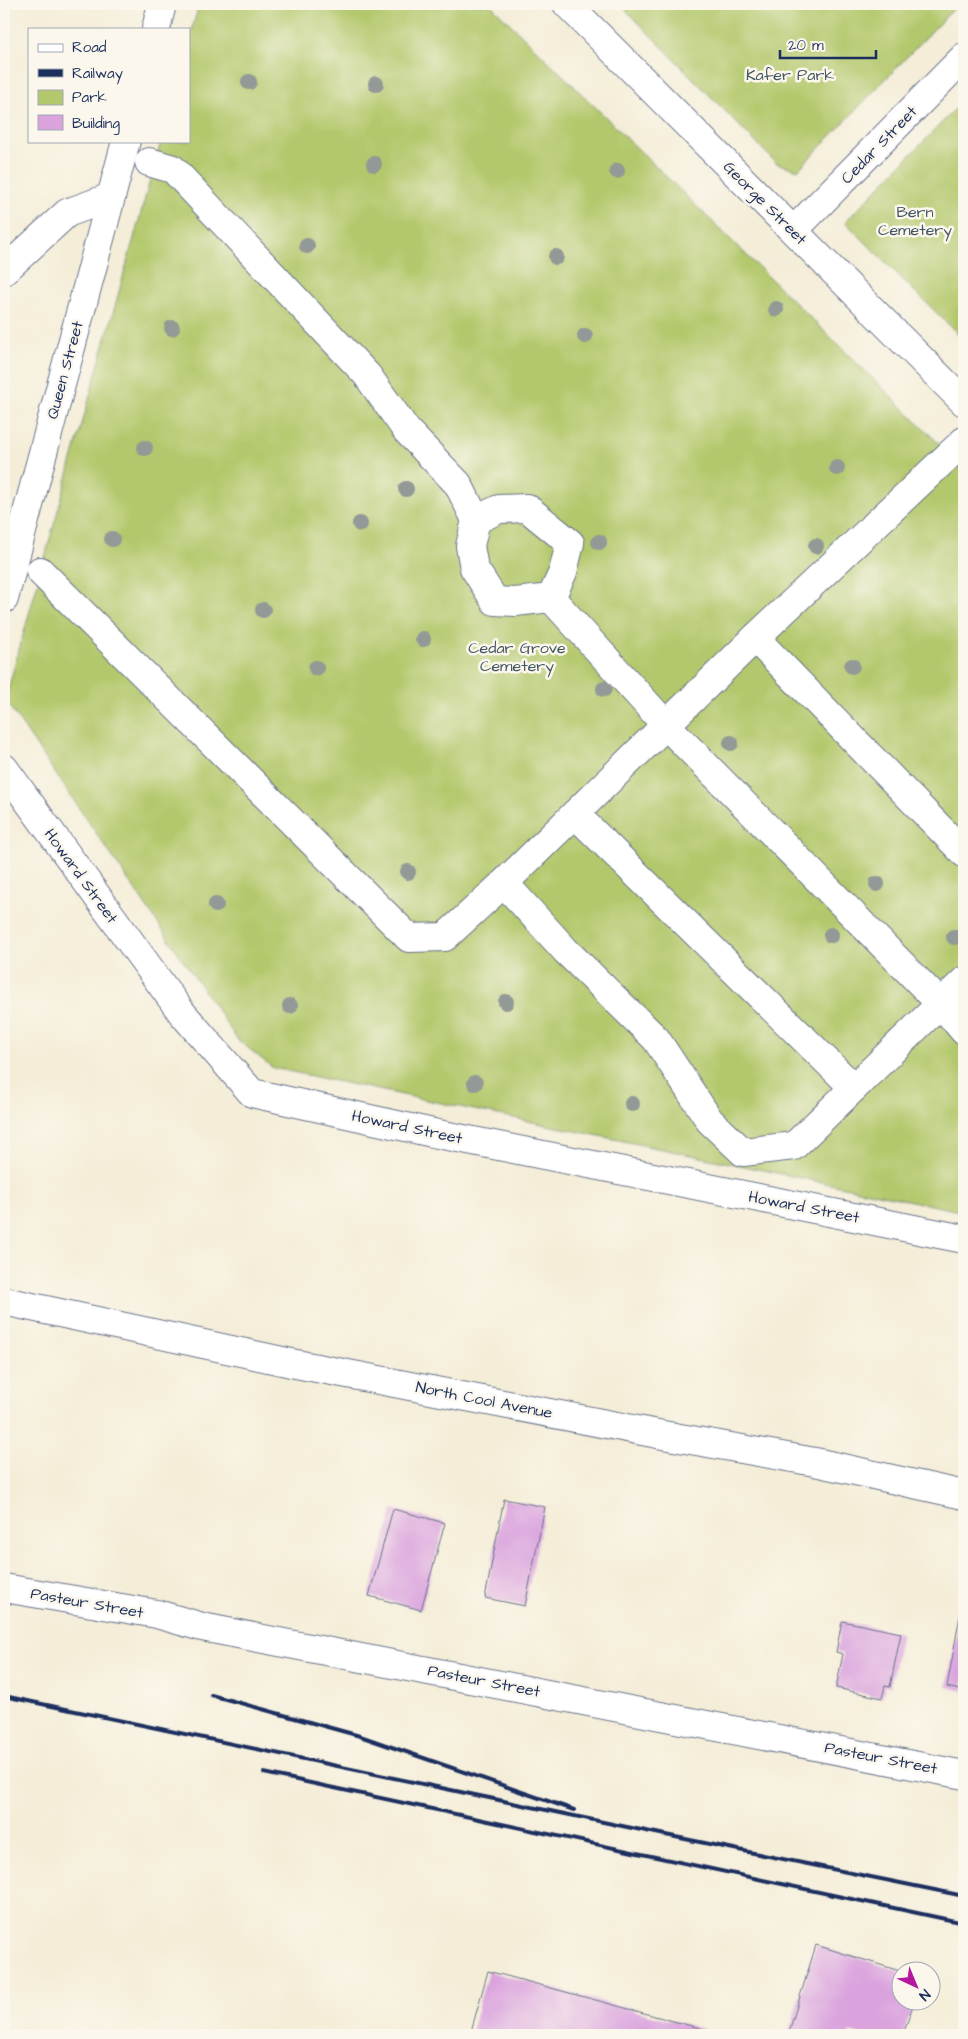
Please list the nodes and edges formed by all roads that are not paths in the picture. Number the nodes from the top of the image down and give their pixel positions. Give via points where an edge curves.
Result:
1 (162, 4) edge
2 (567, 4) edge
3 (156, 28) edge
4 (964, 58) edge
5 (126, 142) edge
6 (149, 162) dead end
7 (111, 197) junction
8 (795, 232) junction
9 (4, 272) edge
10 (964, 402) edge
11 (964, 441) edge
12 (476, 520) junction
13 (40, 571) dead end
14 (551, 598) junction
15 (4, 599) edge
16 (755, 638) junction
17 (666, 725) junction
18 (4, 768) edge
19 (575, 814) junction
20 (964, 853) edge
21 (504, 883) junction
22 (964, 981) edge
23 (940, 1004) junction
24 (964, 1031) edge
25 (854, 1088) junction
26 (964, 1239) edge
27 (4, 1302) edge
28 (964, 1496) edge
29 (4, 1588) edge
30 (964, 1774) edge

1 - 3 street
2 - 8 street, George Street
4 - 8 street, Cedar Street
5 - 7 street, Queen Street
6 - 12 street via 173,169 367,375 408,431 458,484
7 - 9 street via 67,212
7 - 15 street, Queen Street
8 - 10 street, George Street
11 - 16 street
12 - 14 street via 470,546 474,568 495,601
12 - 14 street via 499,509 527,508 570,543 563,572
13 - 21 street via 409,938 445,937
14 - 17 street
16 - 17 street
16 - 20 street
17 - 19 street
17 - 23 street
18 - 26 street, Howard Street via 182,1013 252,1093 443,1135
19 - 21 street
19 - 25 street
21 - 25 street via 566,951 656,1039 710,1121 743,1152 794,1146
22 - 23 street
23 - 24 street
23 - 25 street
27 - 28 street, North Cool Avenue via 296,1364 815,1462
29 - 30 street, Pasteur Street via 157,1614 202,1627

